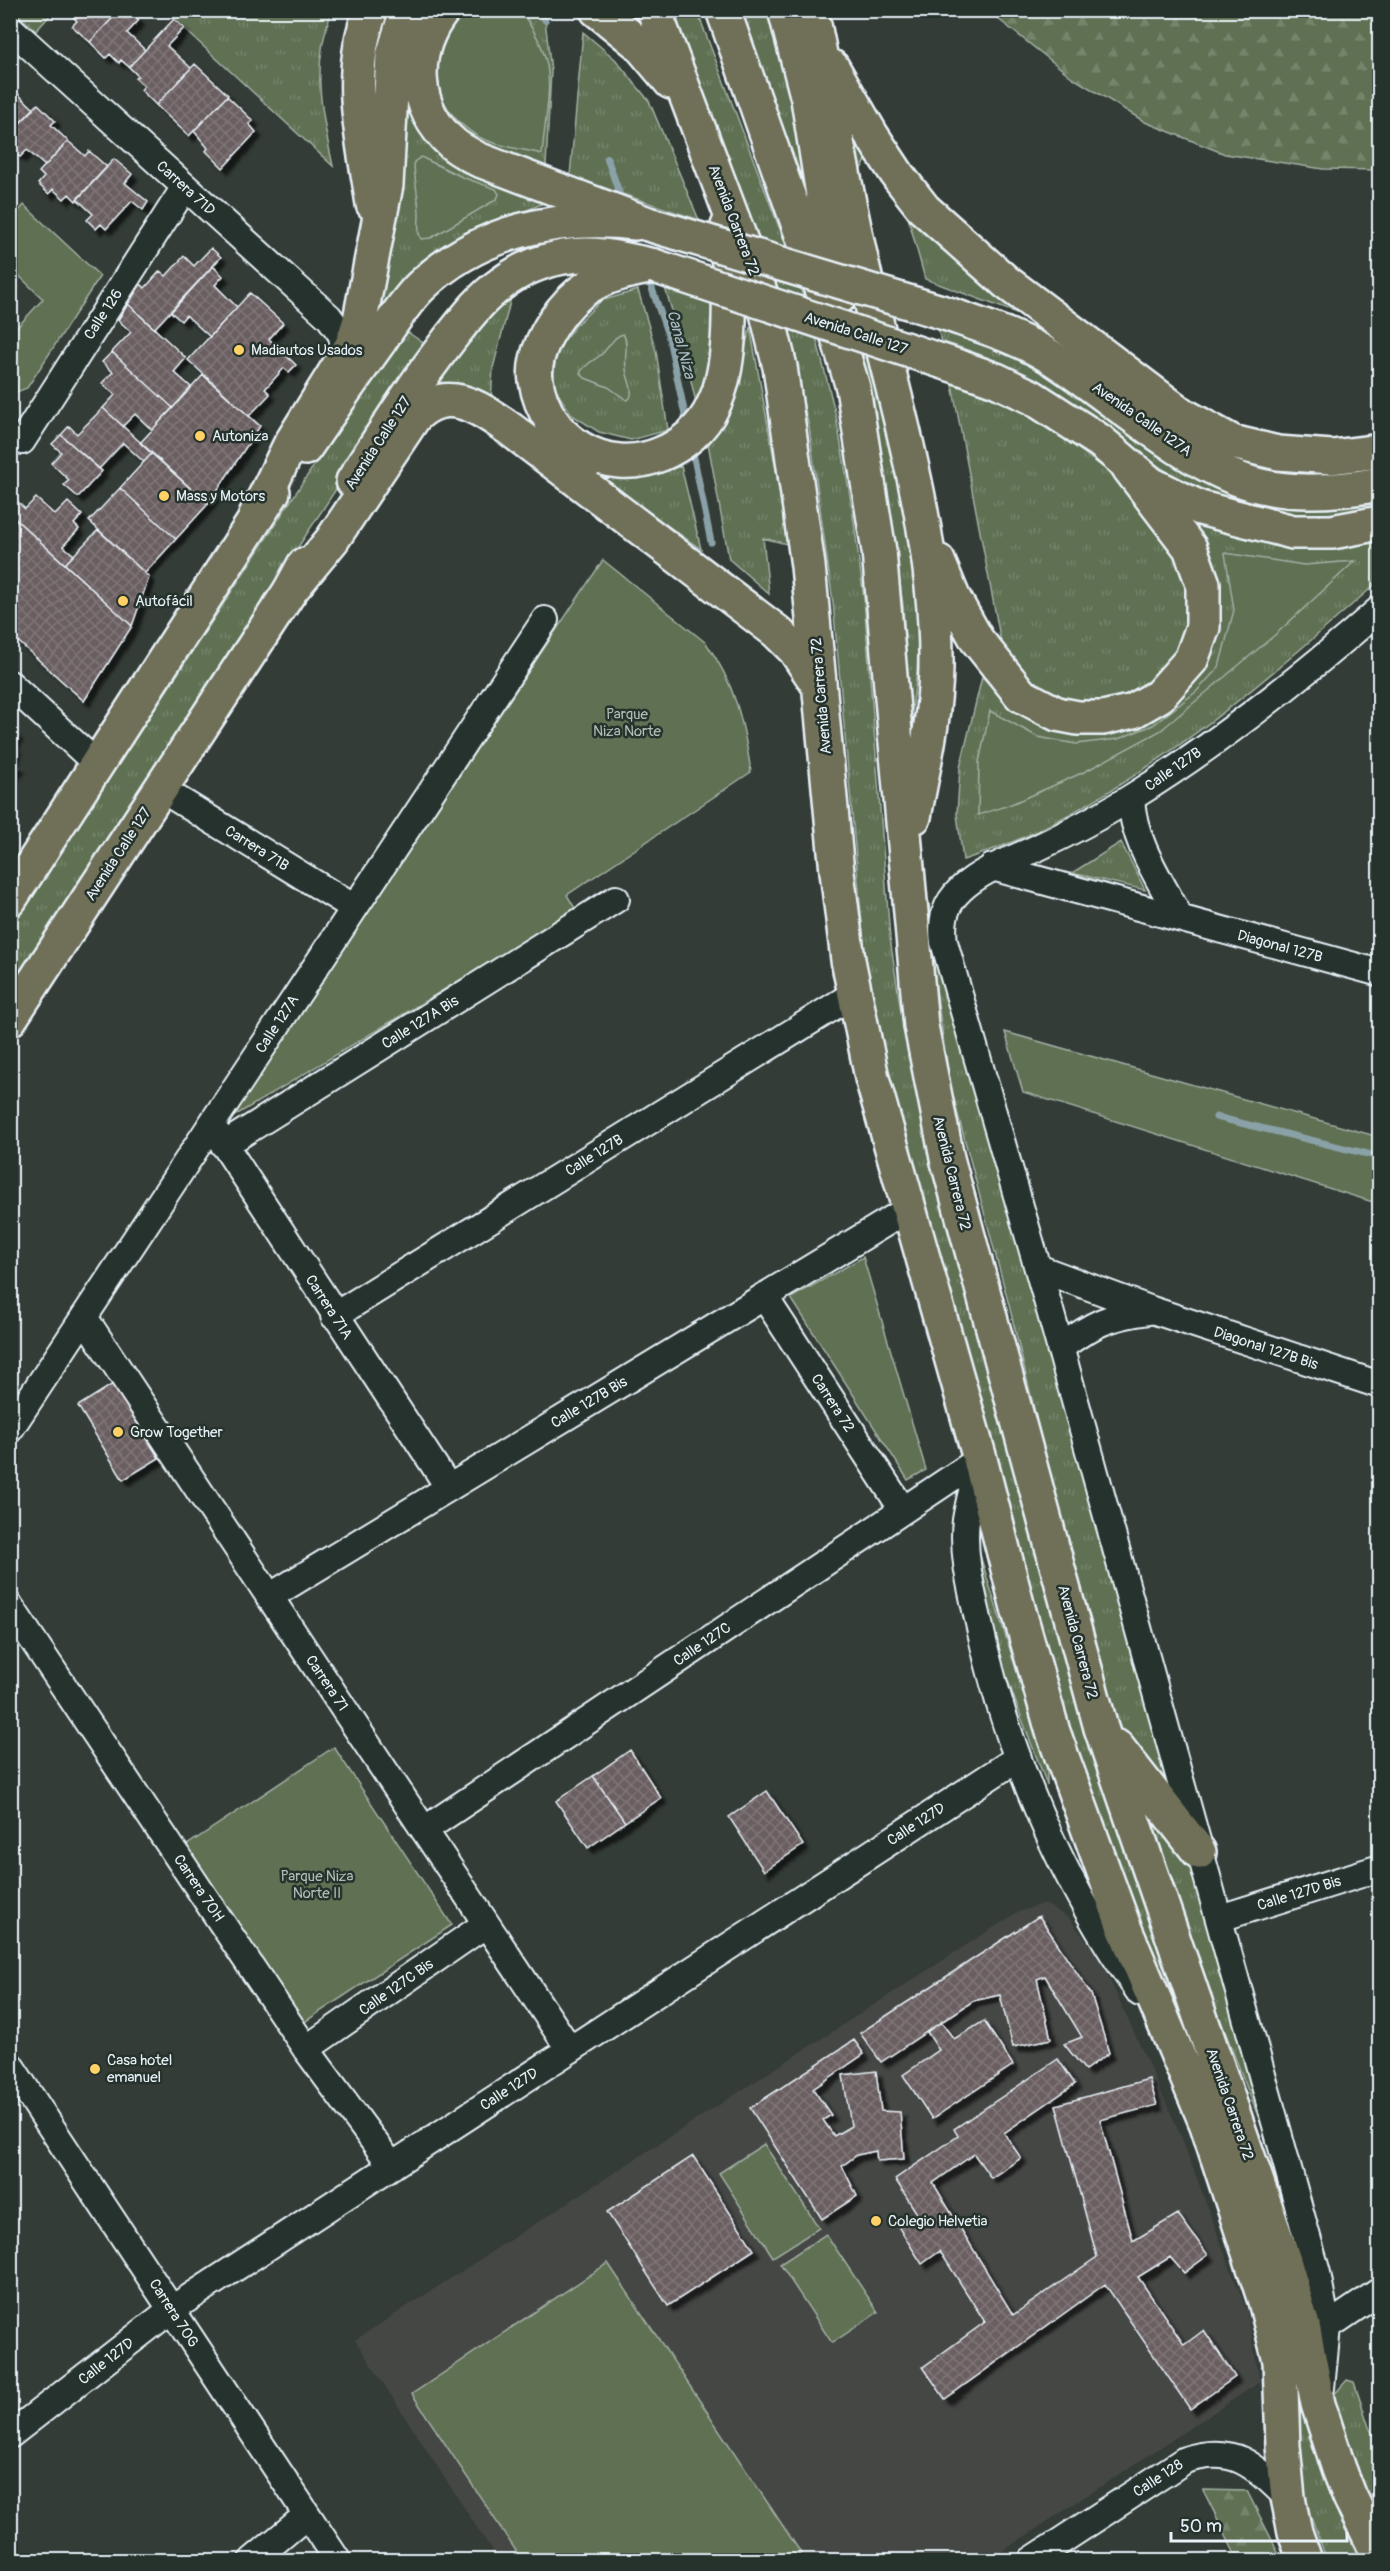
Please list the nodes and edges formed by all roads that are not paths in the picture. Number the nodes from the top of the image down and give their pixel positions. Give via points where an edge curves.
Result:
1 (371, 10) edge
2 (407, 10) edge
3 (443, 10) edge
4 (597, 10) edge
5 (654, 10) edge
6 (723, 10) edge
7 (785, 10) edge
8 (814, 24) edge
9 (10, 28) edge
10 (690, 108) junction
11 (185, 187) junction
12 (728, 204) junction
13 (648, 224) junction
14 (378, 234) junction
15 (654, 266) junction
16 (345, 358) junction
17 (853, 388) junction
18 (22, 441) dead end
19 (1380, 452) edge
20 (1129, 468) junction
21 (1380, 484) edge
22 (256, 515) junction
23 (1380, 523) edge
24 (923, 527) junction
25 (290, 591) junction
26 (1380, 609) edge
27 (545, 620) dead end
28 (1369, 630) edge
29 (10, 684) edge
30 (822, 691) junction
31 (98, 765) junction
32 (161, 789) junction
33 (1131, 798) junction
34 (906, 863) junction
35 (992, 867) junction
36 (10, 899) edge
37 (616, 899) dead end
38 (949, 901) joint
39 (353, 907) junction
40 (1180, 918) junction
41 (1380, 973) edge
42 (854, 994) junction
43 (10, 1019) edge
44 (217, 1134) junction
45 (910, 1208) junction
46 (1038, 1268) junction
47 (764, 1296) junction
48 (1152, 1310) junction
49 (334, 1316) junction
50 (84, 1317) junction
51 (1060, 1348) junction
52 (1380, 1385) edge
53 (10, 1429) edge
54 (980, 1459) junction
55 (448, 1488) junction
56 (903, 1510) junction
57 (269, 1597) junction
58 (10, 1606) edge
59 (1101, 1728) junction
60 (1018, 1758) junction
61 (424, 1830) junction
62 (1199, 1852) junction
63 (1380, 1868) edge
64 (1220, 1918) junction
65 (486, 1924) junction
66 (1164, 2026) junction
67 (306, 2049) junction
68 (570, 2050) junction
69 (10, 2065) edge
70 (392, 2166) junction
71 (1380, 2291) edge
72 (172, 2309) junction
73 (1327, 2327) junction
74 (1318, 2404) junction
75 (10, 2435) edge
76 (1288, 2498) junction
77 (307, 2515) junction
78 (1067, 2551) edge
79 (1380, 2557) edge
80 (252, 2560) edge
81 (337, 2560) edge
82 (1032, 2560) edge
83 (1305, 2560) edge

1 - 14 main road via 358,62 358,107 361,146
2 - 14 main road via 393,56 387,185
3 - 13 main road via 430,27 421,52 419,75 426,106 437,127 454,145 477,159
4 - 10 main road via 639,44
5 - 10 main road, Avenida Carrera 72
6 - 17 main road, Avenida Carrera 72
7 - 17 main road via 808,99
8 - 19 main road via 872,136 924,209 1006,282 1180,414 1232,442 1278,453 1332,457
8 - 24 main road, Avenida Carrera 72 via 862,262
9 - 11 street, Carrera 71D
10 - 12 main road, Avenida Carrera 72
11 - 16 street, Carrera 71D via 329,317 342,335
11 - 18 street, Calle 126
12 - 15 main road via 728,338 724,374 714,406 700,427 677,448 648,460 617,462 587,454 561,436 544,410 536,379 540,350 552,323 571,300 595,282
12 - 30 main road, Avenida Carrera 72 via 765,304 780,367
13 - 21 main road, Avenida Calle 127A, bridge via 997,331 1047,355 1159,435 1245,482 1294,490 1343,490
13 - 22 main road via 606,219 516,231 477,246 446,265 418,289
14 - 16 main road via 360,320
15 - 20 main road, Avenida Calle 127, bridge via 996,380 1041,402 1100,441
15 - 25 main road, Avenida Calle 127 via 585,254 540,263 500,285 466,319 426,370 323,530
16 - 22 main road via 290,445
17 - 34 main road, Avenida Carrera 72 via 879,551
20 - 23 main road via 1151,484 1200,508 1293,532 1332,532
20 - 24 main road via 1190,548 1203,584 1203,627 1191,660 1159,696 1133,711 1103,718 1078,718 1057,714 1021,695 970,629
22 - 31 main road
24 - 34 main road, Avenida Carrera 72 via 936,668
25 - 30 main road via 332,540 414,417 435,401 452,400 486,412 510,429 777,632 795,650
25 - 32 main road, Avenida Calle 127
26 - 28 street, Calle 127B
27 - 39 street, Calle 127A
28 - 33 street, Calle 127B
29 - 31 street
30 - 42 main road, Avenida Carrera 72 via 837,872
31 - 36 main road
32 - 39 street, Carrera 71B
32 - 43 main road, Avenida Calle 127
33 - 35 street, Calle 127B via 1072,831
33 - 40 street via 1140,841
34 - 59 main road, Avenida Carrera 72 via 921,1026 947,1158
35 - 38 street, Calle 127B
35 - 40 street, Diagonal 127B
37 - 44 street, Calle 127A Bis
38 - 46 street, Avenida Carrera 72 via 942,927 944,942
39 - 44 street, Calle 127A
40 - 41 street, Diagonal 127B
42 - 45 main road, Avenida Carrera 72 via 872,1078
42 - 49 street, Calle 127B
44 - 49 street, Carrera 71A
44 - 50 street, Calle 127A
45 - 47 street, Calle 127B Bis
45 - 54 main road, Avenida Carrera 72
46 - 48 street, Diagonal 127B Bis
46 - 51 street, Avenida Carrera 72
47 - 55 street, Calle 127B Bis
47 - 56 street, Carrera 72
48 - 51 street via 1112,1316
48 - 52 street, Diagonal 127B Bis
49 - 55 street, Carrera 71A
50 - 53 street, Calle 127A
50 - 57 street, Carrera 71
51 - 62 street, Avenida Carrera 72
54 - 56 street, Calle 127C
54 - 60 street, Avenida Carrera 72 via 966,1521 968,1566 987,1661
54 - 66 main road, Avenida Carrera 72 via 1053,1732
55 - 57 street, Calle 127B Bis
56 - 61 street, Calle 127C
57 - 61 street, Carrera 71
58 - 67 street, Carrera 70H
59 - 62 main road
59 - 74 main road, Avenida Carrera 72 via 1284,2261 1303,2326
60 - 66 street, Avenida Carrera 72 via 1052,1842 1074,1884 1128,1975
60 - 68 street, Calle 127D
61 - 65 street, Carrera 71
62 - 64 street, Avenida Carrera 72
63 - 64 street, Calle 127D Bis
64 - 73 street, Avenida Carrera 72 via 1317,2273
65 - 67 street, Calle 127C Bis
65 - 68 street, Carrera 71
66 - 76 main road, Avenida Carrera 72 via 1207,2125 1273,2330 1280,2361
67 - 70 street, Carrera 70H
68 - 70 street, Calle 127D
69 - 72 street, Carrera 70G
70 - 72 street, Calle 127D
71 - 73 street
72 - 75 street, Calle 127D
72 - 77 street, Carrera 70G
73 - 74 street, Avenida Carrera 72
74 - 79 main road, Avenida Carrera 72 via 1343,2481
76 - 78 street, Calle 128 via 1238,2458 1202,2454 1185,2460
76 - 83 main road, Avenida Carrera 72
77 - 80 street
77 - 81 street, Carrera 70G
78 - 82 street, Calle 128

